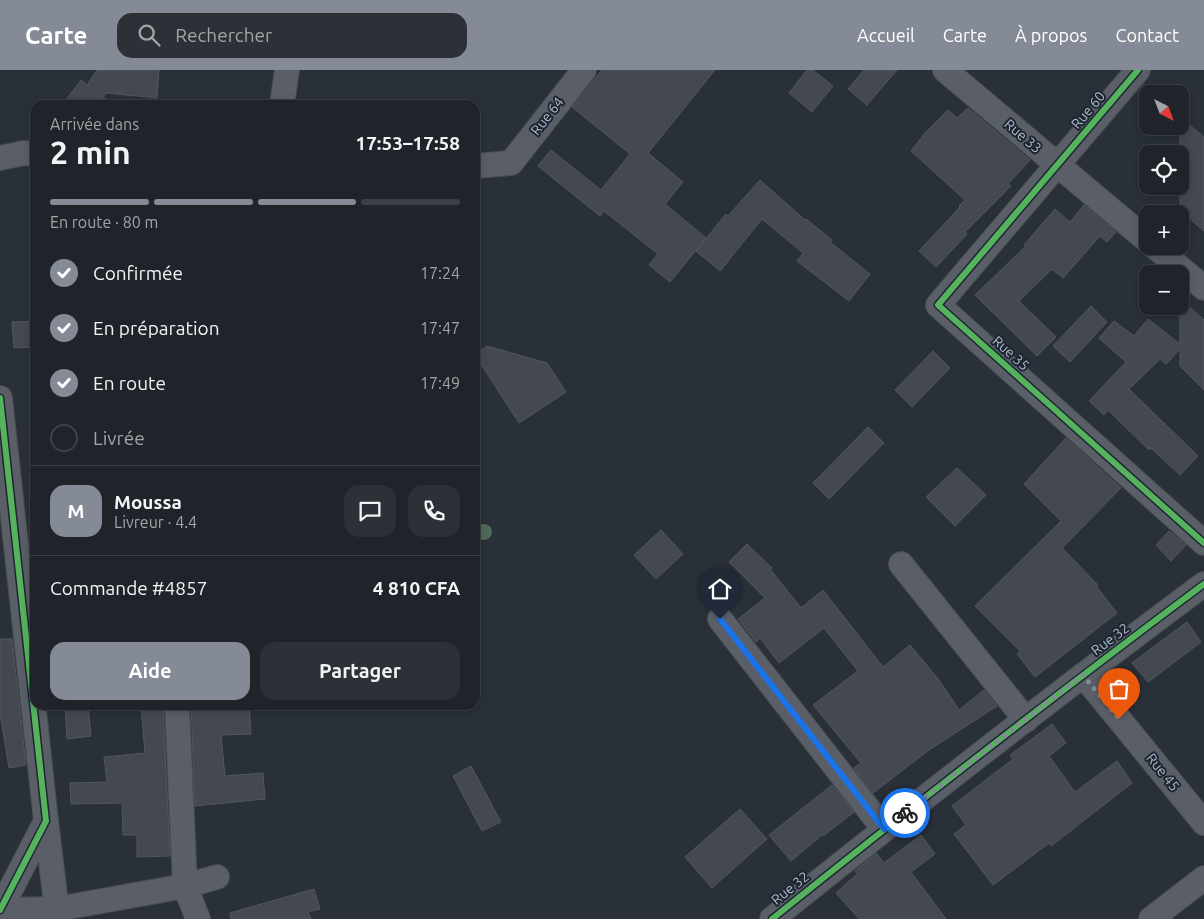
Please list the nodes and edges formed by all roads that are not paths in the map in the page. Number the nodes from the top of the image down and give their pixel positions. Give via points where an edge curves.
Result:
1 (287, 70) edge
2 (584, 70) edge
3 (945, 70) edge
4 (1138, 70) edge
5 (283, 100) edge
6 (30, 154) edge
7 (0, 158) edge
8 (480, 166) edge
9 (1058, 166) junction
10 (1139, 234) edge
11 (1165, 255) edge
12 (1204, 288) edge
13 (0, 398) edge
14 (1204, 543) edge
15 (901, 564) dead end
16 (1204, 584) edge
17 (720, 619) dead end
18 (30, 675) edge
19 (1083, 675) junction
20 (34, 710) edge
21 (177, 710) edge
22 (1026, 720) junction
23 (46, 822) junction
24 (1204, 823) edge
25 (884, 829) junction
26 (217, 877) dead end
27 (1204, 878) edge
28 (185, 886) junction
29 (0, 910) edge
30 (58, 914) edge
31 (198, 919) edge
32 (772, 919) edge
33 (1151, 919) edge

1 - 5 street
2 - 8 street, Rue 64 via 511,163
3 - 9 street, Rue 33
4 - 9 street, Rue 60
6 - 7 street
9 - 10 street, Rue 33
9 - 14 street, Rue 35 via 938,305
11 - 12 street
13 - 18 street
15 - 22 street
16 - 19 street, Rue 32
17 - 25 street
19 - 22 street, Rue 32
19 - 24 street, Rue 45
20 - 23 street
21 - 28 street
22 - 25 street, Rue 32
23 - 29 street
23 - 30 street
25 - 32 street, Rue 32
26 - 28 street
27 - 33 street
28 - 30 street
28 - 31 street
29 - 30 street

